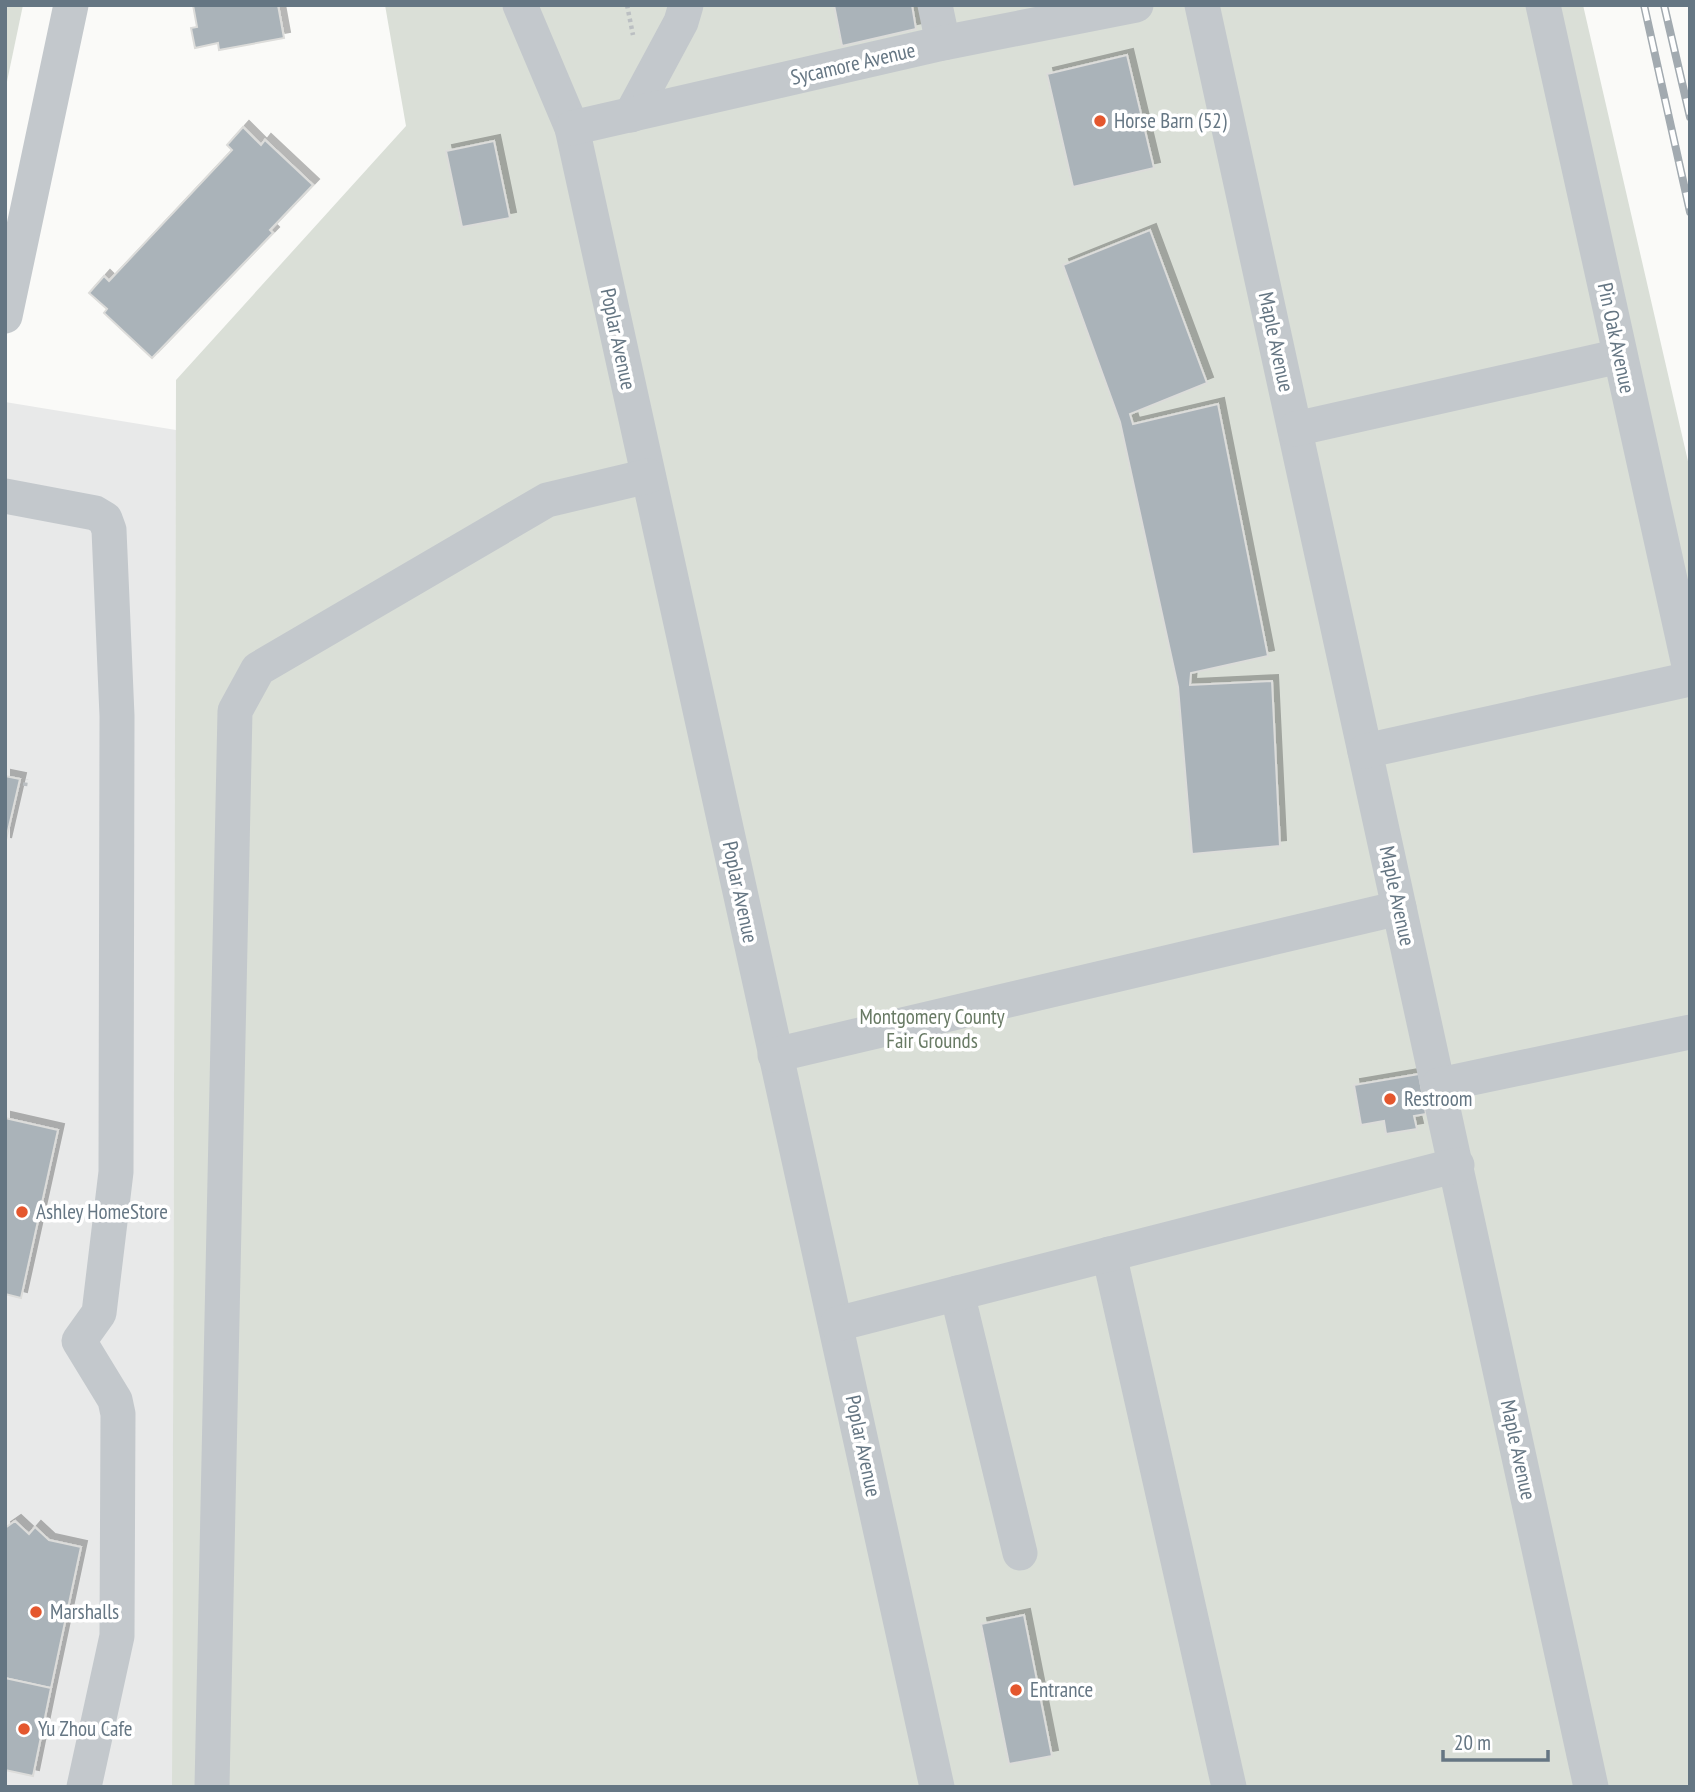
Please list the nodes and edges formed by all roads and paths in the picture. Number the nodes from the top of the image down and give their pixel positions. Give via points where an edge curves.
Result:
1 (71, 5) edge
2 (520, 5) edge
3 (686, 5) edge
4 (935, 5) edge
5 (1136, 5) edge
6 (1202, 5) edge
7 (1542, 5) edge
8 (943, 43) junction
9 (631, 115) junction
10 (572, 128) junction
11 (5, 316) edge
12 (1620, 356) junction
13 (1295, 429) junction
14 (648, 476) junction
15 (5, 496) edge
16 (1690, 670) edge
17 (1690, 679) edge
18 (1365, 751) junction
19 (26, 779) dead end
20 (25, 786) dead end
21 (1399, 908) junction
22 (1690, 1032) edge
23 (775, 1055) junction
24 (1439, 1085) junction
25 (1457, 1165) junction
26 (1109, 1254) junction
27 (957, 1293) junction
28 (837, 1324) junction
29 (1020, 1553) dead end
30 (84, 1787) edge
31 (212, 1787) edge
32 (937, 1787) edge
33 (1229, 1787) edge
34 (1591, 1787) edge

1 - 11 street
2 - 10 street, Poplar Avenue
3 - 9 street
4 - 8 street
5 - 8 street, Sycamore Avenue
6 - 13 street, Maple Avenue
7 - 12 street, Pin Oak Avenue
8 - 9 street, Sycamore Avenue
9 - 10 street, Sycamore Avenue
10 - 14 street, Poplar Avenue
12 - 13 street
12 - 16 street, Pin Oak Avenue
13 - 18 street, Maple Avenue
14 - 23 street, Poplar Avenue
14 - 31 street via 547,500 258,669 235,711
15 - 30 street via 95,513 105,519 109,530 117,716 116,1172 99,1313 79,1340 118,1409 117,1636
17 - 18 street
18 - 21 street, Maple Avenue
19 - 20 path
21 - 23 street
21 - 24 street, Maple Avenue
22 - 24 street
23 - 28 street, Poplar Avenue
24 - 25 street, Maple Avenue
25 - 26 street
25 - 34 street, Maple Avenue
26 - 27 street
26 - 33 street
27 - 28 street
27 - 29 street
28 - 32 street, Poplar Avenue

